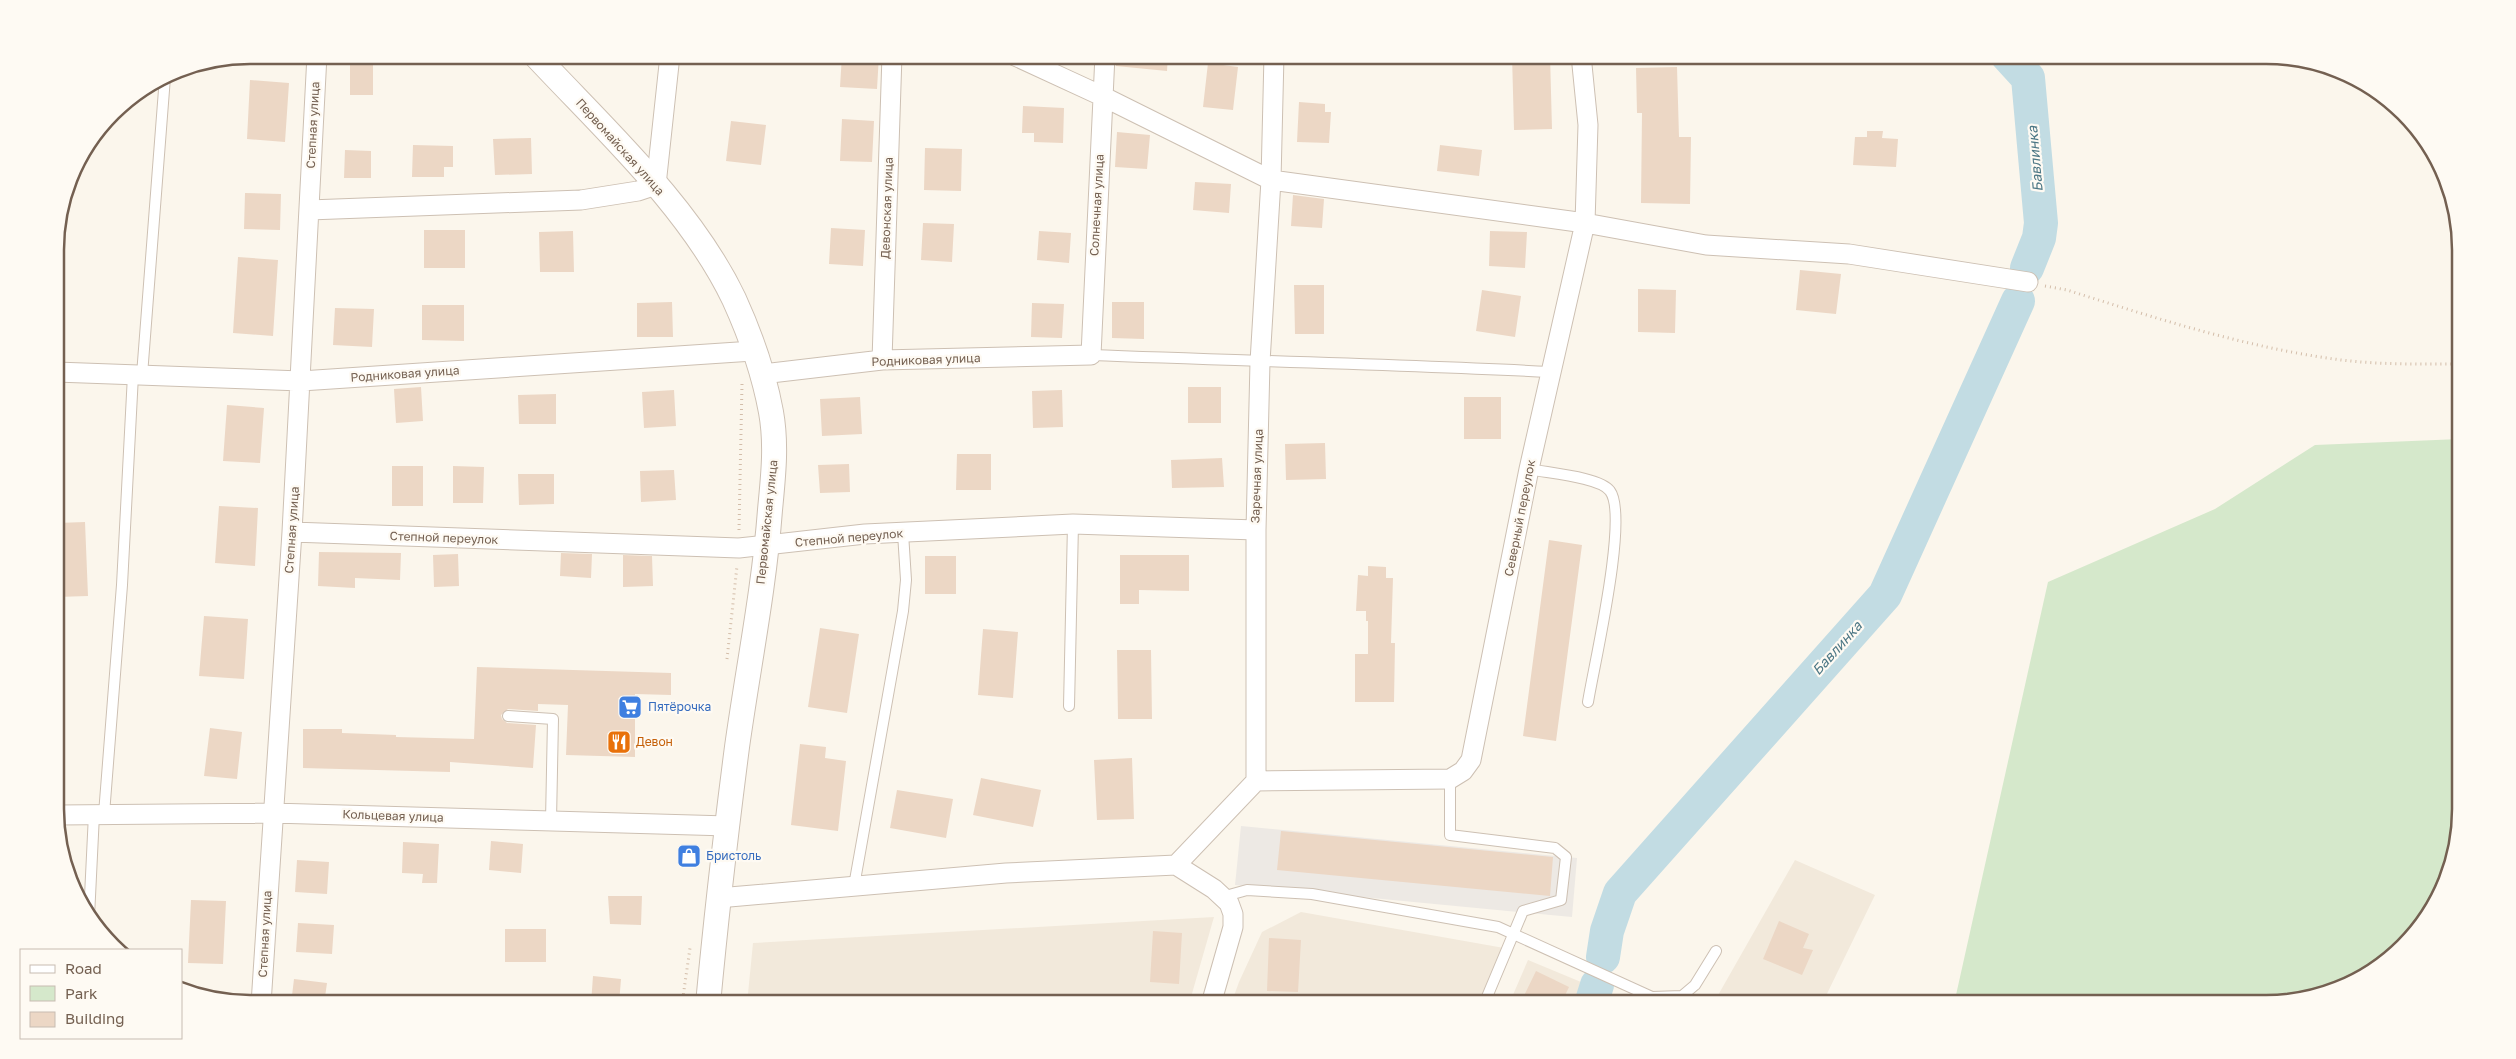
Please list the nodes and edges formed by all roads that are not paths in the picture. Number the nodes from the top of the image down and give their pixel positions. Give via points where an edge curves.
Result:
1 (317, 64) edge
2 (543, 64) edge
3 (669, 64) edge
4 (892, 64) edge
5 (1032, 64) edge
6 (1104, 64) edge
7 (1274, 64) edge
8 (1582, 64) edge
9 (164, 85) edge
10 (1102, 96) junction
11 (1271, 180) junction
12 (656, 186) junction
13 (309, 210) junction
14 (1585, 223) junction
15 (2028, 282) road end
16 (747, 352) junction
17 (1091, 355) junction
18 (882, 360) junction
19 (1260, 362) junction
20 (64, 372) edge
21 (1550, 372) junction
22 (762, 374) junction
23 (138, 375) junction
24 (301, 381) junction
25 (1530, 469) junction
26 (1072, 524) junction
27 (1256, 530) junction
28 (292, 532) junction
29 (903, 533) junction
30 (767, 546) junction
31 (1588, 702) dead end
32 (1069, 706) dead end
33 (508, 716) dead end
34 (1450, 779) junction
35 (1256, 781) junction
36 (272, 813) junction
37 (64, 814) edge
38 (99, 814) junction
39 (551, 821) junction
40 (728, 826) junction
41 (1176, 865) junction
42 (854, 886) junction
43 (1218, 893) junction
44 (718, 898) junction
45 (91, 905) edge
46 (1514, 933) junction
47 (1716, 951) dead end
48 (262, 995) edge
49 (709, 995) edge
50 (1213, 995) edge
51 (1488, 995) edge
52 (1648, 995) edge
53 (1683, 995) edge

1 - 13 street, Степная улица
2 - 12 street, Первомайская улица
3 - 12 street
4 - 18 street, Девонская улица
5 - 10 street
6 - 10 street, Солнечная улица
7 - 11 street, Заречная улица
8 - 14 street, Северный переулок via 1588,125
9 - 23 lane
10 - 11 street
10 - 17 street, Солнечная улица
11 - 14 street
11 - 19 street, Заречная улица
12 - 13 street via 582,200
12 - 16 street, Первомайская улица via 710,258 734,299
13 - 24 street, Степная улица
14 - 15 street via 1706,245 1849,254
14 - 21 street, Северный переулок
16 - 22 street, Первомайская улица
16 - 24 street, Родниковая улица
17 - 18 street, Родниковая улица
17 - 19 lane
18 - 22 street, Родниковая улица
19 - 21 lane
19 - 27 street, Заречная улица
20 - 23 street, Родниковая улица
21 - 25 street, Северный переулок
22 - 30 street, Первомайская улица via 771,414 774,460
23 - 24 street, Родниковая улица
23 - 38 lane via 122,585
24 - 28 street, Степная улица
25 - 31 lane via 1598,482 1609,490 1616,504 1613,559
25 - 34 street, Северный переулок via 1471,760 1463,771
26 - 27 street, Степной переулок
26 - 29 street, Степной переулок
26 - 32 lane
27 - 35 street, Заречная улица
28 - 30 street, Степной переулок via 739,548
28 - 36 street, Степная улица
29 - 30 street, Степной переулок via 865,534
29 - 42 lane via 904,612
30 - 40 street, Первомайская улица
33 - 39 lane via 554,719
34 - 35 street
34 - 46 lane via 1450,836 1555,848 1566,857 1561,900 1522,911
35 - 41 street
36 - 38 street, Кольцевая улица
36 - 39 street, Кольцевая улица
36 - 48 street, Степная улица
37 - 38 street, Кольцевая улица
38 - 45 lane
39 - 40 street, Кольцевая улица
40 - 44 street, Первомайская улица
41 - 42 street via 1006,873
41 - 43 street
42 - 44 street
43 - 46 lane via 1247,890 1312,894 1498,927
43 - 50 street via 1229,903 1234,927
44 - 49 street, Первомайская улица
46 - 51 lane
46 - 52 lane
47 - 53 lane via 1695,984

